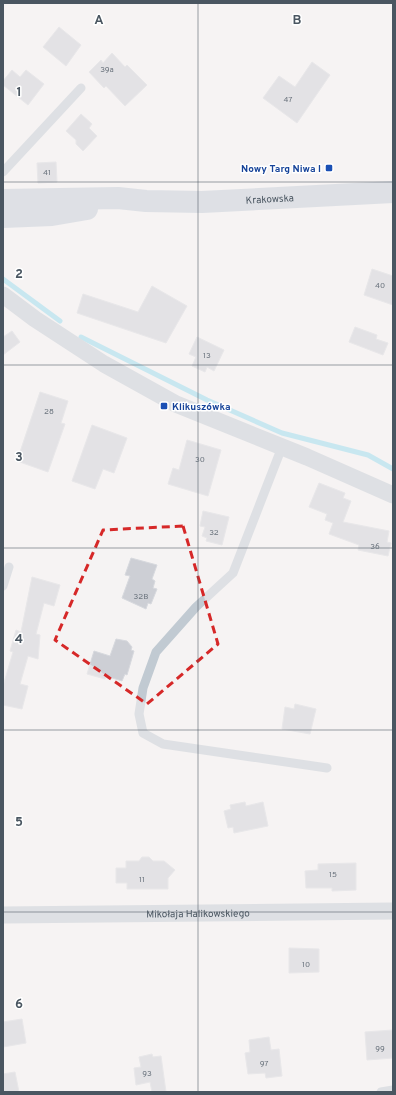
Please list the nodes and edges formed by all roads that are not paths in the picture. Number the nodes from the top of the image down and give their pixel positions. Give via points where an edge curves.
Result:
1 (81, 88) dead end
2 (3, 172) edge
3 (393, 192) edge
4 (3, 200) edge
5 (146, 201) junction
6 (3, 217) edge
7 (3, 295) edge
8 (282, 447) junction
9 (393, 495) edge
10 (9, 566) dead end
11 (3, 586) edge
12 (327, 768) dead end
13 (393, 912) edge
14 (3, 915) edge
15 (393, 1090) edge
16 (381, 1092) edge

1 - 2 lane
3 - 5 main road, Krakowska via 202,202
4 - 5 main road, Krakowska via 118,198
5 - 6 main road, Krakowska via 52,215
7 - 8 street via 104,364 176,404
8 - 9 street
8 - 12 lane via 234,573 196,607 156,652 144,688 139,714 144,733 163,744
10 - 11 lane
13 - 14 street, Mikołaja Halikowskiego
15 - 16 lane

